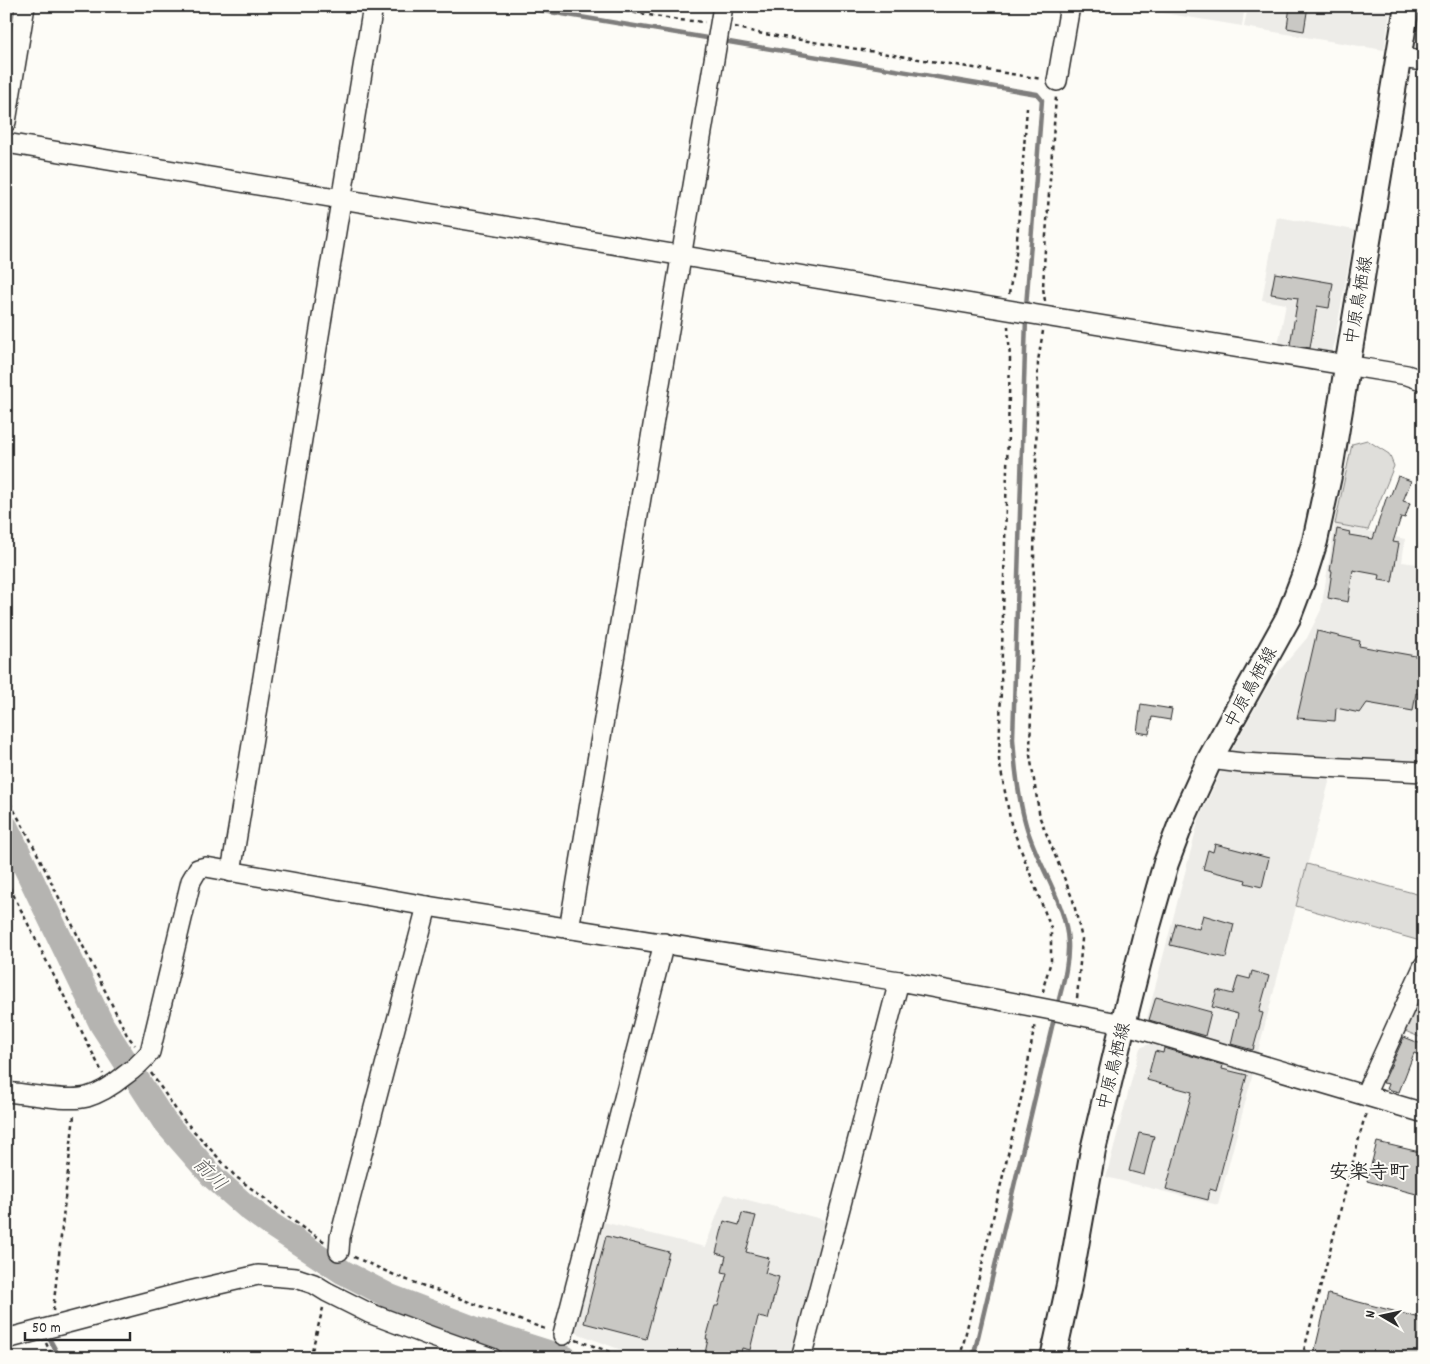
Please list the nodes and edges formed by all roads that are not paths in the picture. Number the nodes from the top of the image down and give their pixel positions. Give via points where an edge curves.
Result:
1 (25, 6) edge
2 (373, 6) edge
3 (1070, 6) edge
4 (1407, 6) edge
5 (722, 15) edge
6 (1399, 58) junction
7 (1424, 61) edge
8 (1057, 82) road end
9 (6, 122) edge
10 (6, 143) edge
11 (342, 199) junction
12 (681, 254) junction
13 (1347, 365) junction
14 (1424, 381) edge
15 (1210, 759) junction
16 (1424, 772) edge
17 (231, 872) junction
18 (428, 906) junction
19 (569, 928) junction
20 (664, 943) junction
21 (1424, 965) edge
22 (899, 981) junction
23 (1123, 1024) junction
24 (6, 1092) edge
25 (1369, 1097) junction
26 (1424, 1113) edge
27 (339, 1251) road end
28 (563, 1335) road end
29 (6, 1339) edge
30 (492, 1358) edge
31 (800, 1358) edge
32 (1053, 1358) edge

1 - 9 street
2 - 11 street
3 - 8 street
4 - 6 main road, 中原鳥栖線
5 - 12 street
6 - 7 street
6 - 13 main road, 中原鳥栖線
10 - 11 street
11 - 12 street
11 - 17 street
12 - 13 street
12 - 19 street
13 - 14 street
13 - 15 main road, 中原鳥栖線 via 1329,476 1304,576 1288,618
15 - 16 street
15 - 23 main road, 中原鳥栖線 via 1166,863
17 - 18 street
17 - 24 street via 206,867 198,869 191,881 150,1052 143,1061 111,1087 88,1097
18 - 19 street
18 - 27 street via 340,1237
19 - 20 street
20 - 22 street
20 - 28 street
21 - 25 street
22 - 23 street
22 - 31 street
23 - 25 street
23 - 32 main road, 中原鳥栖線 via 1093,1150 1070,1285
25 - 26 street
29 - 30 street via 258,1275 296,1278 314,1284 369,1313

